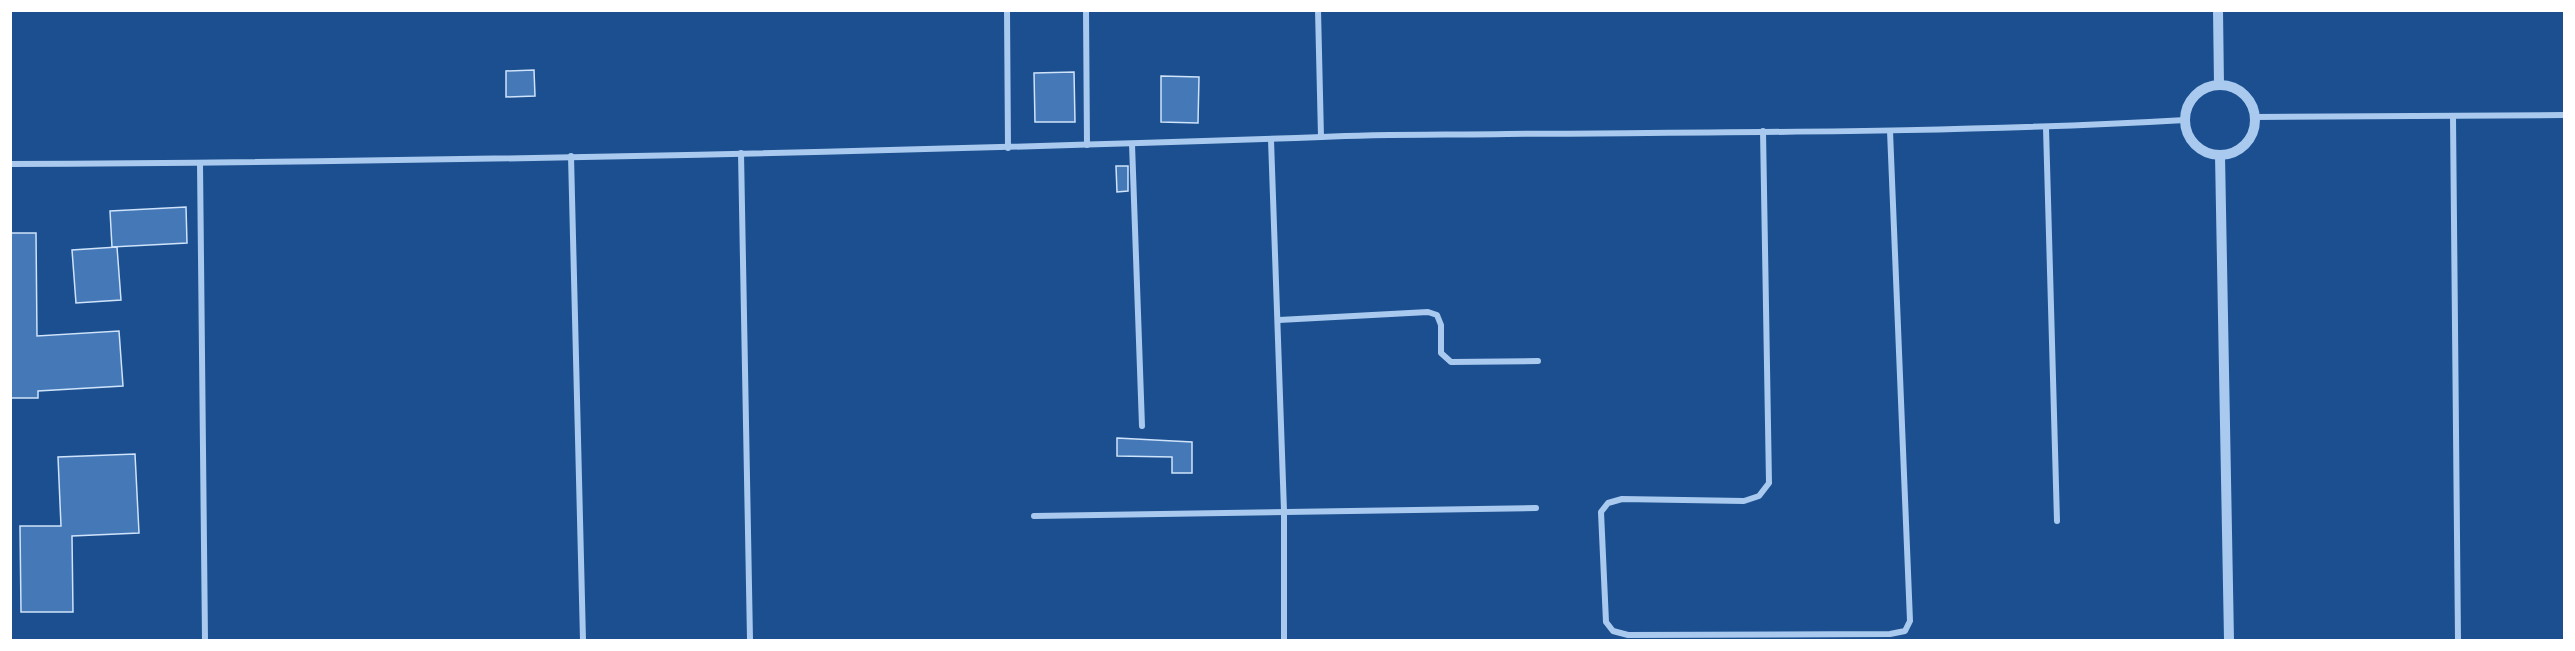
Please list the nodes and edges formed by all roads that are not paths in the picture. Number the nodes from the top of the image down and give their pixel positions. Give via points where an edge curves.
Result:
1 (1007, 10) edge
2 (1086, 10) edge
3 (1318, 10) edge
4 (2218, 10) edge
5 (2219, 85) junction
6 (2565, 116) edge
7 (2255, 117) junction
8 (2453, 117) junction
9 (2185, 120) junction
10 (2046, 128) junction
11 (1762, 131) junction
12 (1890, 131) junction
13 (1321, 137) junction
14 (1271, 140) junction
15 (1132, 144) junction
16 (1087, 145) junction
17 (1008, 148) junction
18 (741, 153) junction
19 (2220, 155) junction
20 (571, 156) junction
21 (200, 163) junction
22 (10, 164) edge
23 (1279, 320) junction
24 (1538, 362) dead end
25 (1142, 426) dead end
26 (1536, 508) dead end
27 (1284, 511) junction
28 (1034, 516) dead end
29 (2057, 521) dead end
30 (205, 640) edge
31 (583, 640) edge
32 (750, 640) edge
33 (1284, 640) edge
34 (2229, 640) edge
35 (2458, 640) edge

1 - 17 street
2 - 16 street
3 - 13 street
4 - 5 street
5 - 7 street via 2240,90 2253,107
5 - 9 street via 2191,99
6 - 8 street
7 - 8 street
7 - 19 street via 2254,129 2242,147
8 - 35 street
9 - 10 street
9 - 19 street via 2192,141 2209,153
10 - 12 street
10 - 29 street
11 - 12 street
11 - 12 street via 1769,483 1759,496 1744,501 1622,499 1608,503 1601,512 1606,622 1613,631 1640,635 1905,631 1910,621
11 - 13 street
13 - 14 street
14 - 15 street
14 - 23 street
15 - 16 street
15 - 25 street
16 - 17 street
17 - 18 street
18 - 20 street
18 - 32 street
19 - 34 street
20 - 21 street
20 - 31 street
21 - 22 street
21 - 30 street
23 - 24 street via 1428,312 1437,315 1441,353 1451,362
23 - 27 street
26 - 27 street
27 - 28 street
27 - 33 street

